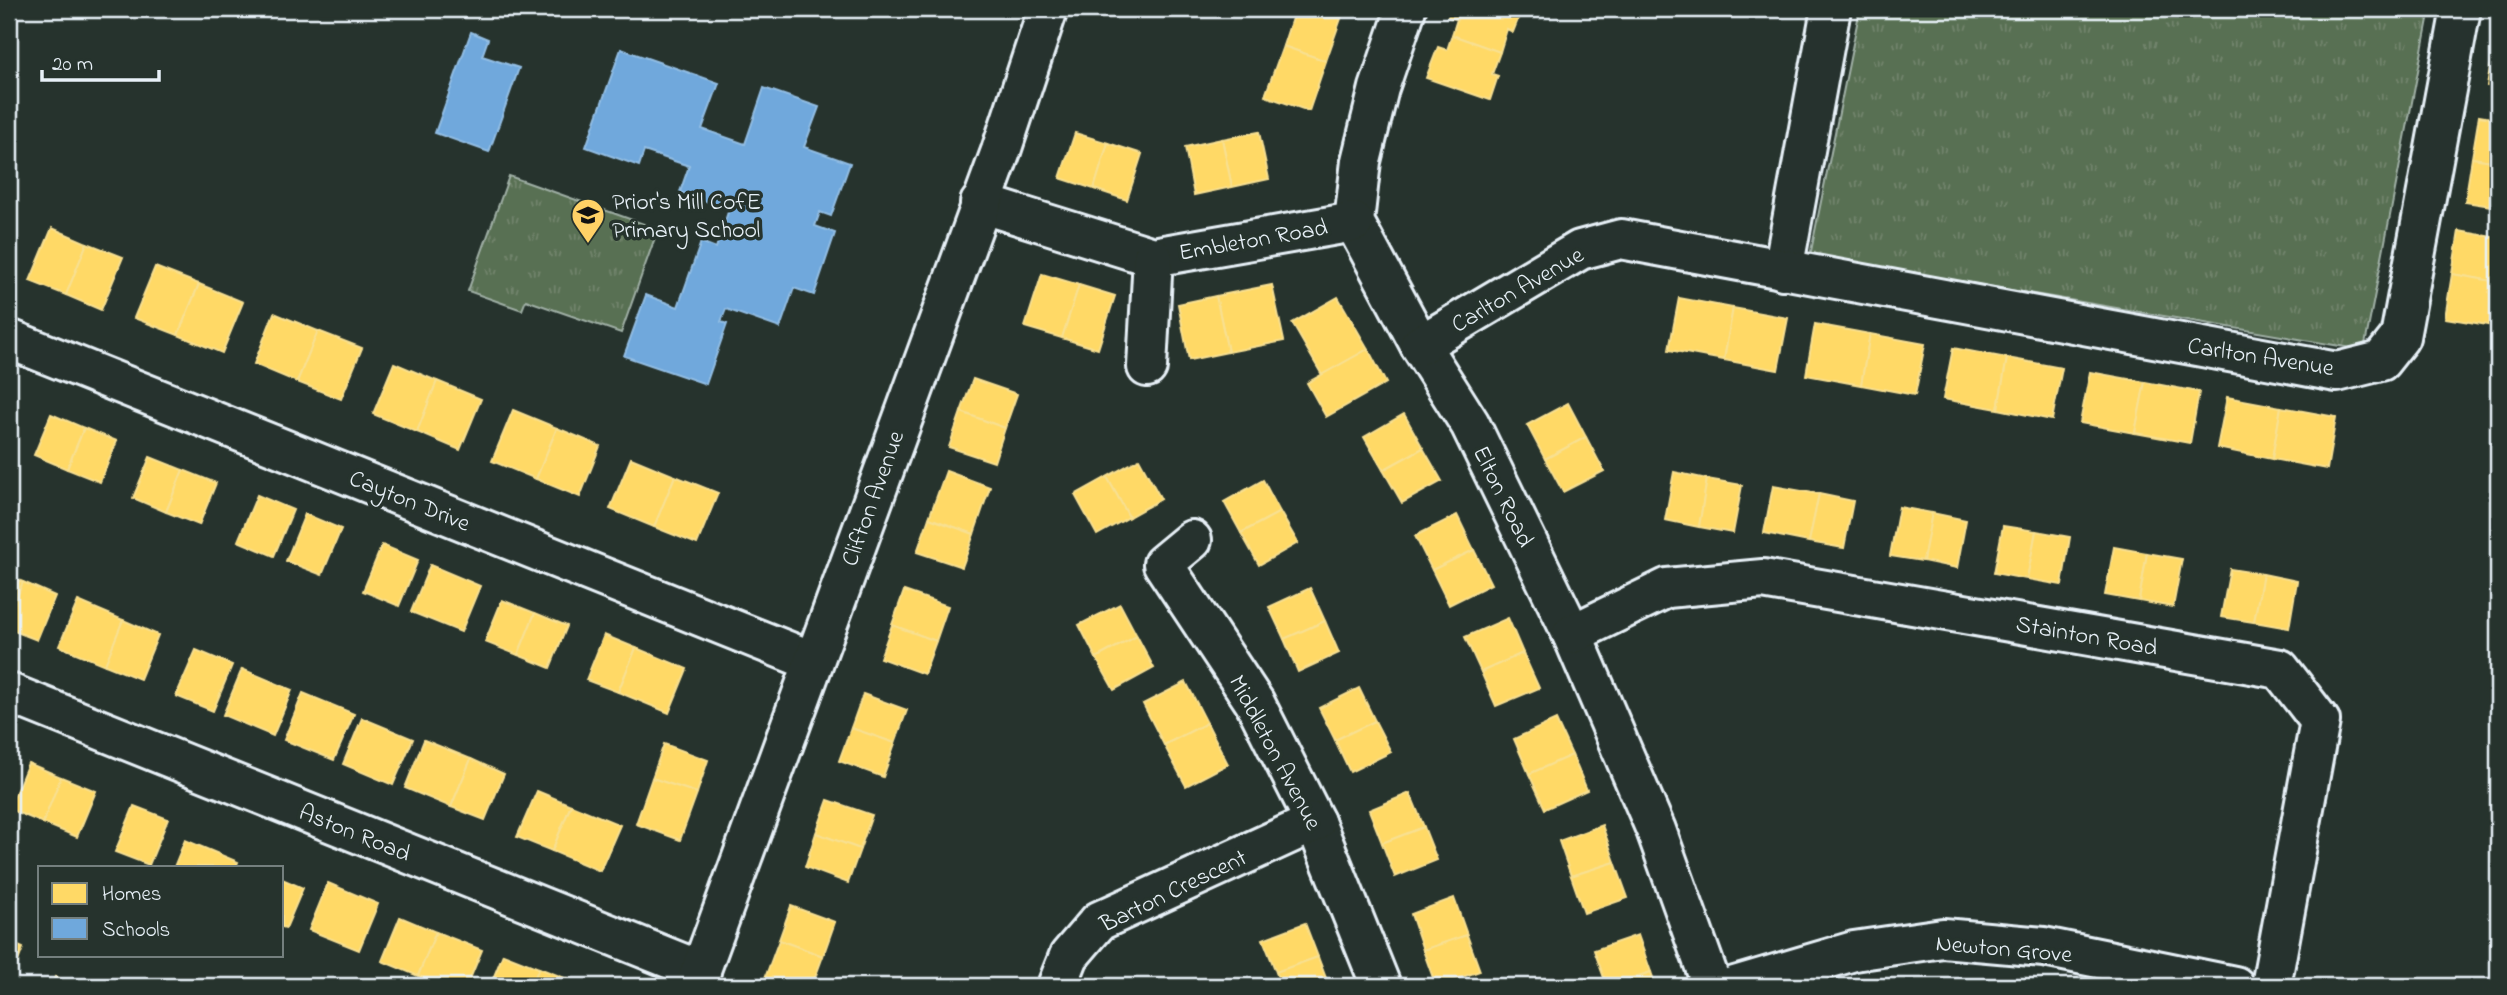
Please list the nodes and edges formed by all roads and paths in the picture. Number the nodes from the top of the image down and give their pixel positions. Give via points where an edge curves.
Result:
1 (1048, 9) edge
2 (1406, 9) edge
3 (1831, 9) edge
4 (2461, 9) edge
5 (980, 203) junction
6 (1354, 222) junction
7 (1153, 257) junction
8 (1783, 270) junction
9 (9, 340) edge
10 (1420, 345) junction
11 (1147, 367) dead end
12 (1192, 540) dead end
13 (1572, 634) junction
14 (812, 661) junction
15 (9, 693) edge
16 (1315, 822) junction
17 (698, 979) edge
18 (1057, 986) edge
19 (1381, 986) edge
20 (1712, 986) edge
21 (1735, 986) edge
22 (2235, 986) edge
23 (2272, 986) edge

1 - 5 street, Clifton Avenue
2 - 6 street via 1376,101
3 - 8 street
4 - 8 street, Carlton Avenue via 2400,337 2381,361 2337,372
5 - 7 street, Embleton Road
5 - 14 street, Clifton Avenue
6 - 7 street, Embleton Road
6 - 10 street, Elton Road
7 - 11 street, Embleton Road
8 - 10 street, Carlton Avenue via 1621,239 1580,250
9 - 14 street, Cayton Drive
10 - 13 street, Elton Road via 1470,424
12 - 16 street, Middleton Avenue via 1163,564 1255,704
13 - 20 street, Elton Road via 1656,830
13 - 23 street, Stainton Road via 1667,588 1763,579 2280,669 2319,721
14 - 17 street, Clifton Avenue
15 - 17 street, Aston Road
16 - 18 street, Barton Crescent via 1099,921 1069,956
16 - 19 street, Middleton Avenue
21 - 22 street, Newton Grove via 1854,951 1943,938 2044,947

